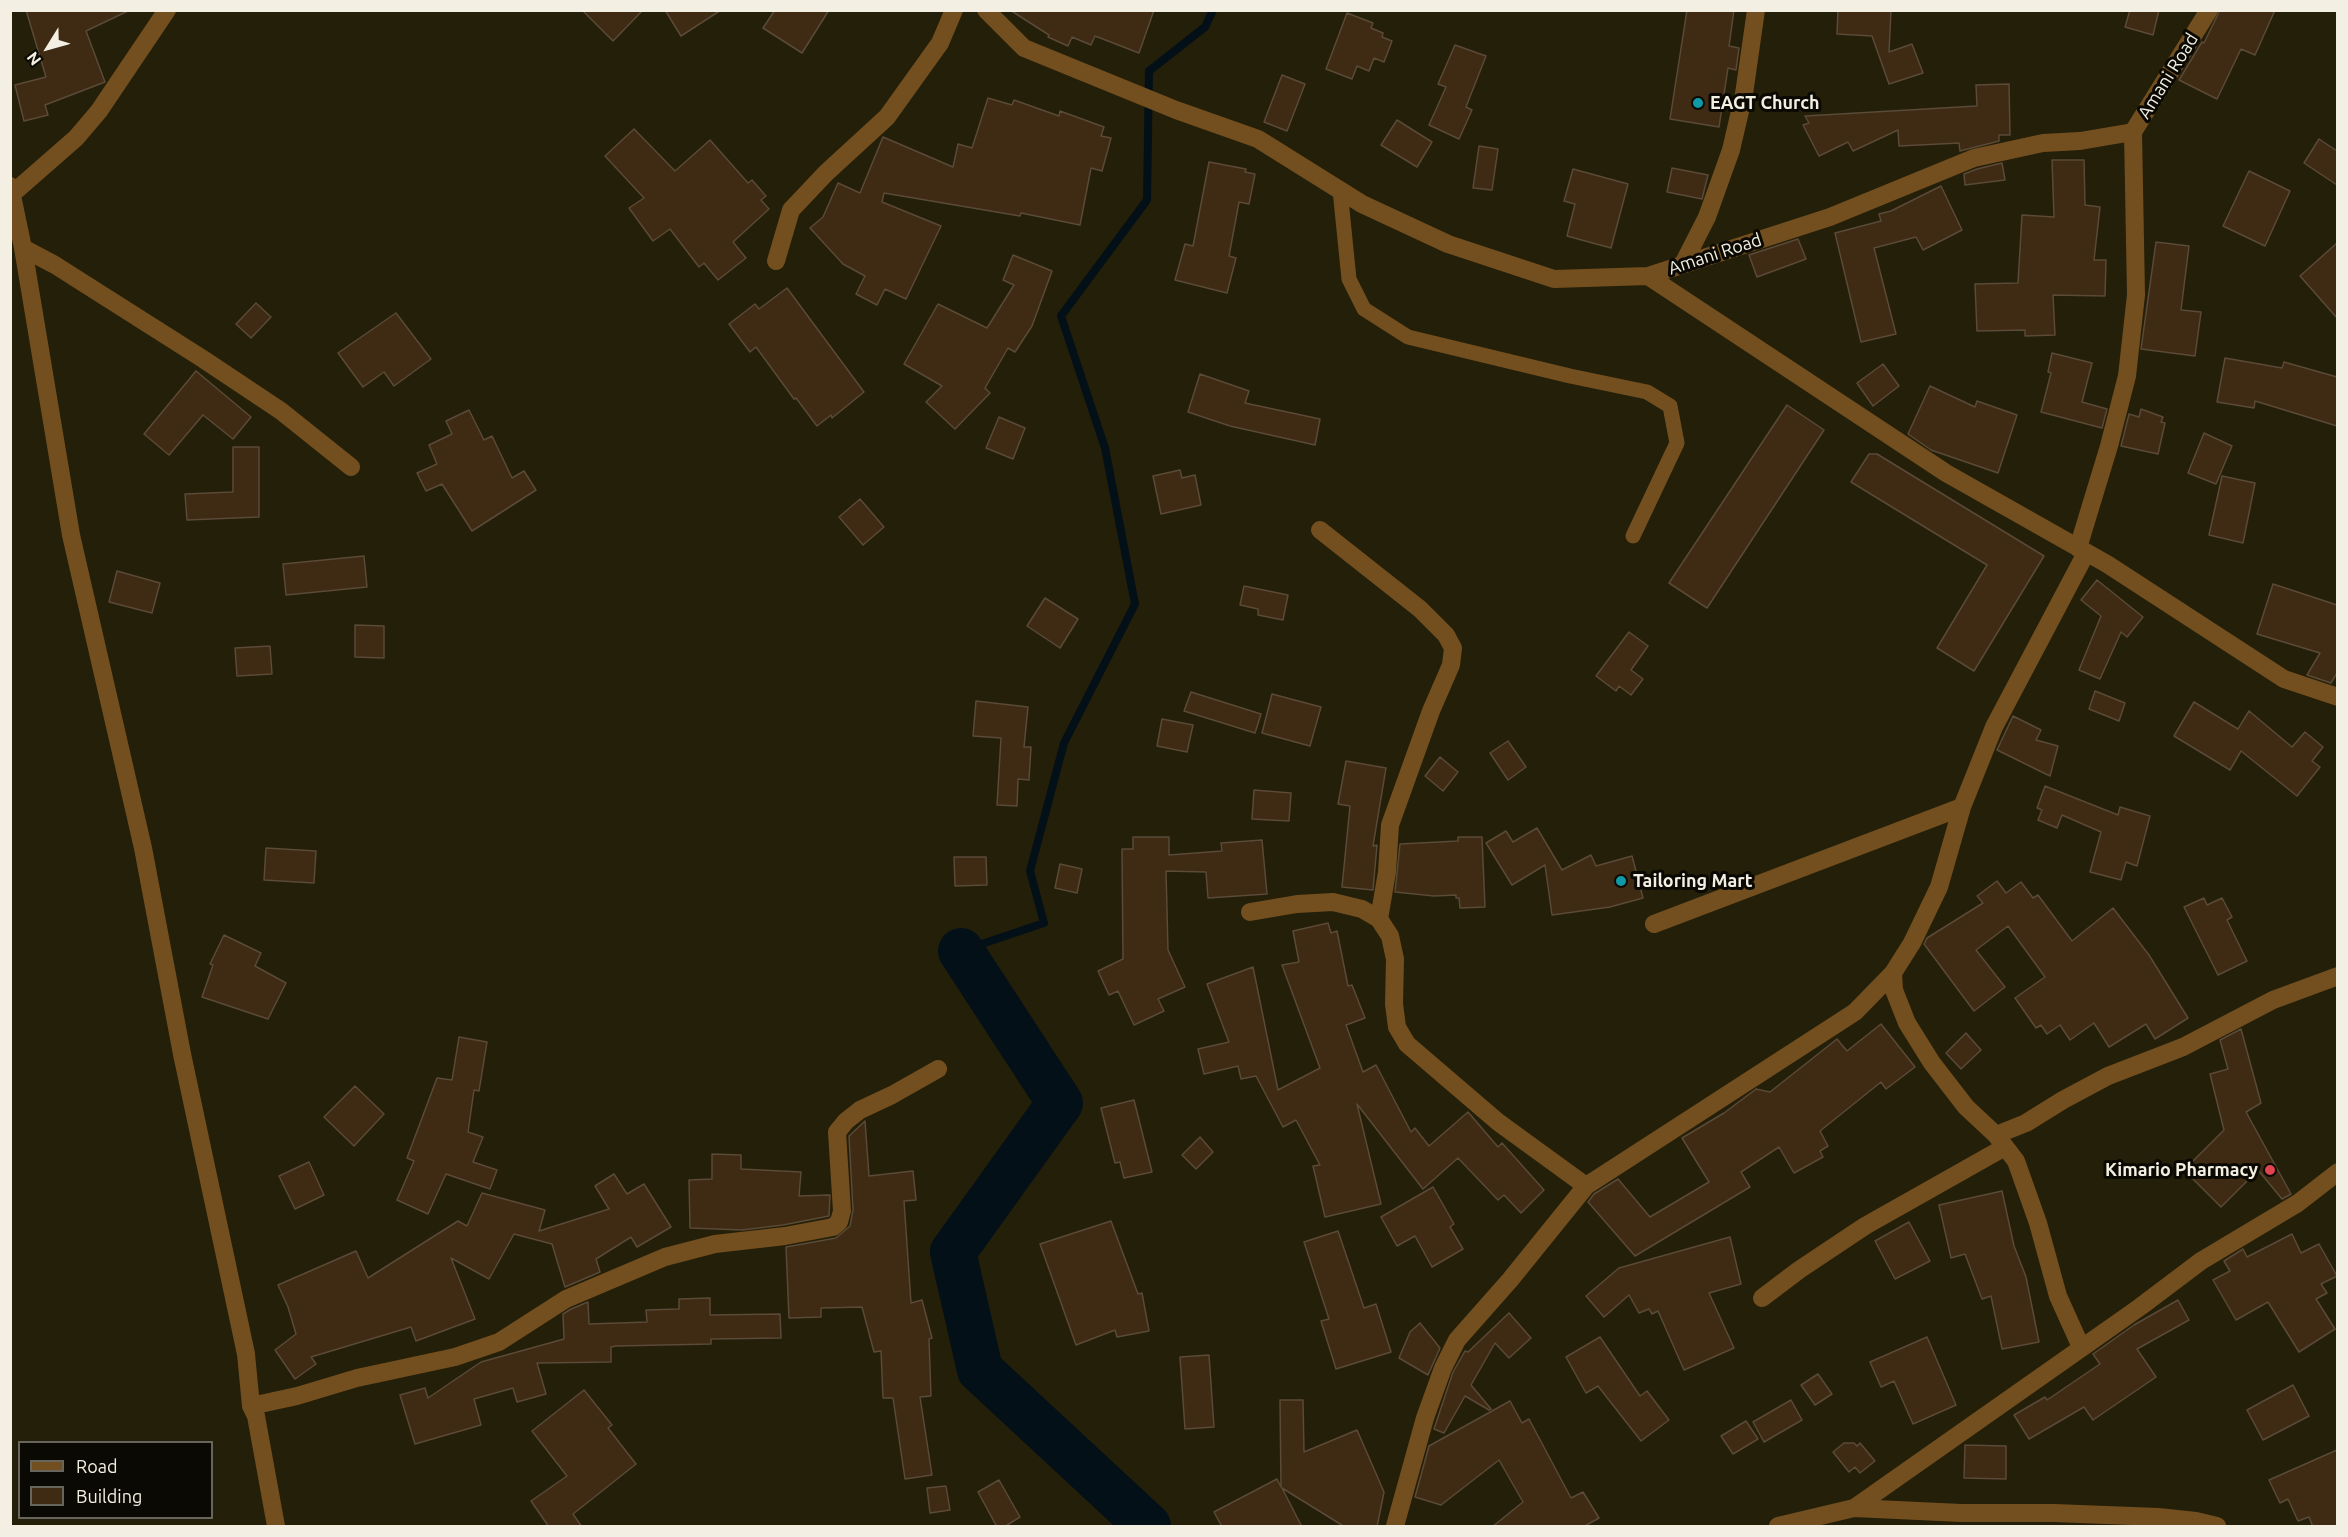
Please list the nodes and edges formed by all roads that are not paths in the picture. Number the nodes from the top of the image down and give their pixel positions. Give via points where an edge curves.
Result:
1 (167, 10) edge
2 (954, 10) edge
3 (986, 10) edge
4 (1756, 10) edge
5 (2209, 10) edge
6 (2133, 132) junction
7 (11, 190) edge
8 (1340, 190) junction
9 (23, 248) junction
10 (776, 261) dead end
11 (1683, 264) junction
12 (1648, 276) junction
13 (351, 467) dead end
14 (1320, 530) dead end
15 (1633, 536) dead end
16 (2082, 551) junction
17 (2337, 698) edge
18 (1962, 807) junction
19 (1250, 912) dead end
20 (1379, 919) junction
21 (1654, 924) dead end
22 (1893, 973) junction
23 (2337, 976) edge
24 (938, 1069) dead end
25 (2001, 1141) junction
26 (2337, 1172) edge
27 (1586, 1186) junction
28 (1762, 1298) dead end
29 (2081, 1347) junction
30 (251, 1406) junction
31 (1854, 1508) junction
32 (1395, 1526) edge
33 (276, 1527) edge
34 (1778, 1527) edge
35 (2217, 1527) edge

1 - 7 street via 99,111 76,138
2 - 10 street via 940,43 887,117 791,210
3 - 8 street, Amani Road via 1024,48 1258,139
4 - 11 street via 1731,150 1707,217
5 - 6 street, Amani Road
6 - 11 street, Amani Road via 2043,143 1974,158 1830,217
6 - 16 street via 2136,295 2127,376
7 - 9 street
8 - 12 street, Amani Road via 1448,244 1554,279
8 - 15 lane via 1349,279 1364,309 1408,337 1647,392 1670,406 1677,443
9 - 13 street via 281,411
9 - 30 street via 71,535 143,848 246,1354
11 - 12 street, Amani Road
12 - 16 street via 1946,473
14 - 20 street via 1420,609 1446,635 1453,648 1451,665 1390,825
16 - 17 street via 2284,679
16 - 18 street via 1994,727
18 - 21 street
18 - 22 street via 1939,887
19 - 20 street via 1333,902 1362,909
20 - 27 street via 1390,936 1395,959 1397,1027 1407,1044 1498,1122
22 - 25 street via 1894,990 1907,1023 1932,1063 1966,1107
22 - 27 street via 1855,1012
23 - 25 street via 2274,1000 2182,1047 2108,1076
24 - 30 street via 860,1110 837,1132 842,1211 833,1227 715,1244 665,1257 567,1299 499,1342 455,1357 379,1372
25 - 28 street via 1865,1226
25 - 29 street via 2016,1161 2058,1296
26 - 29 street via 2298,1203 2201,1261
27 - 32 street via 1457,1340 1425,1418
29 - 31 street
30 - 33 street
31 - 34 street
31 - 35 street via 2158,1517

